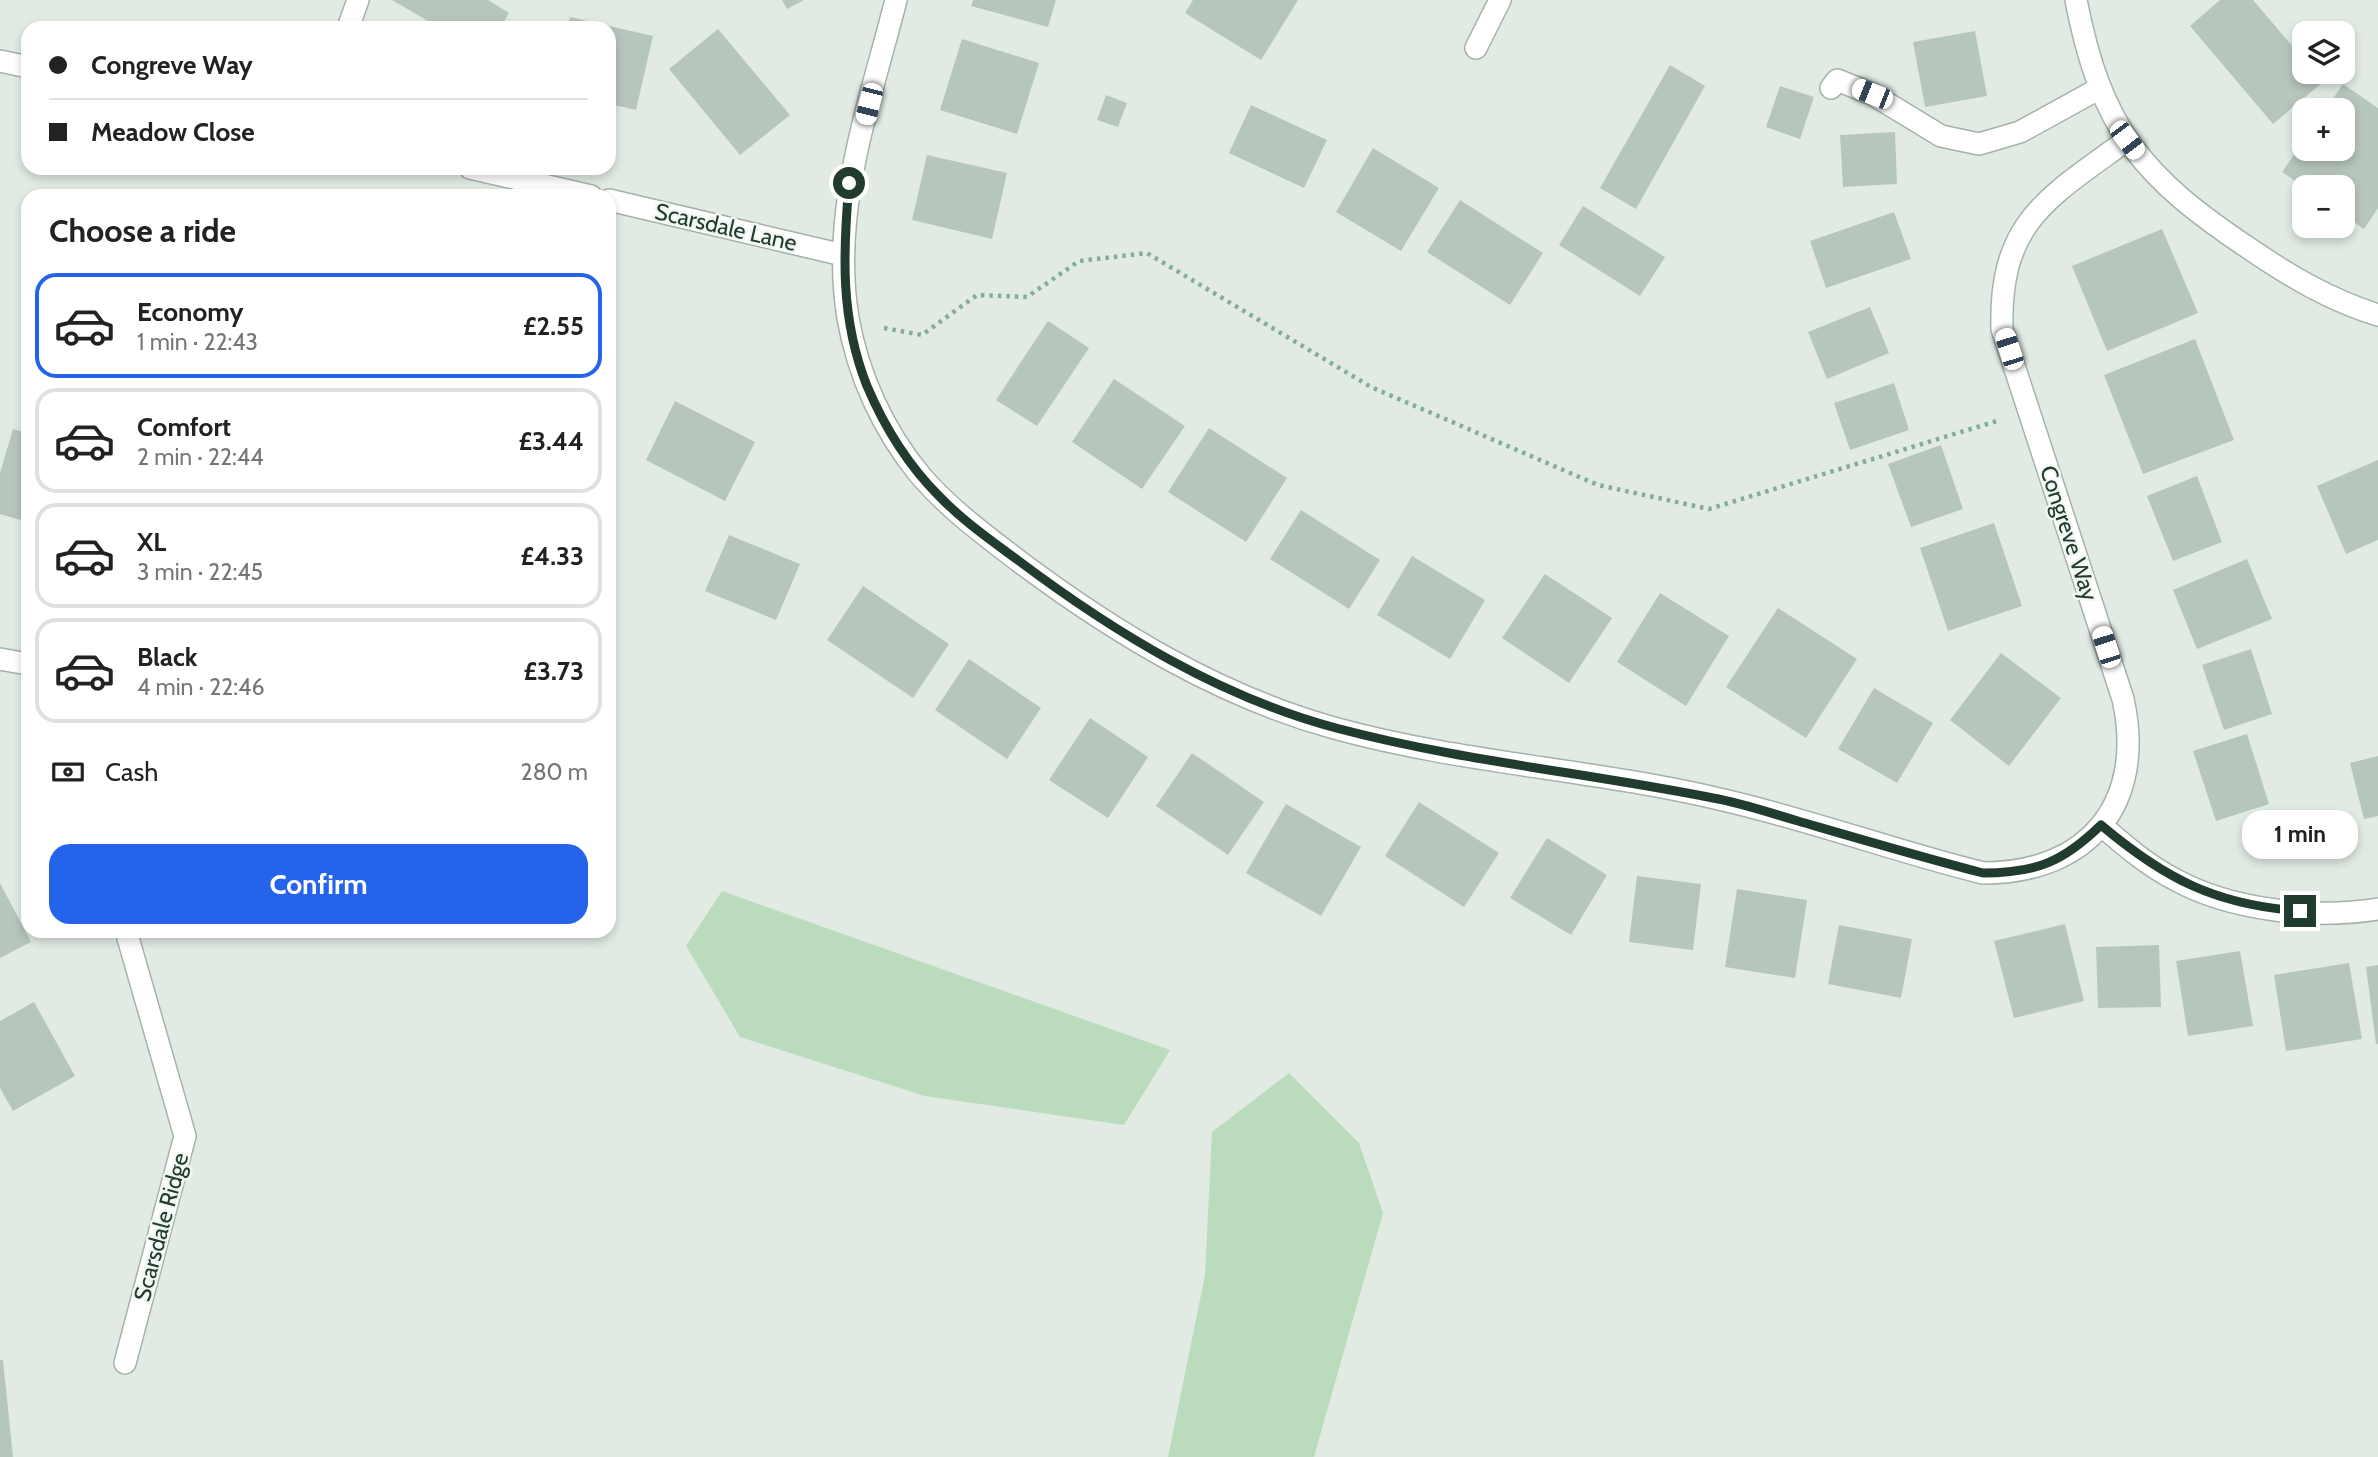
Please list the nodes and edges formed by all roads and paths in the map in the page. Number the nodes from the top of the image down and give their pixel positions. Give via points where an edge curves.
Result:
1 (358, 0) edge
2 (896, 0) edge
3 (1500, 0) edge
4 (2076, 0) edge
5 (350, 21) edge
6 (1476, 48) dead end
7 (0, 61) edge
8 (21, 66) edge
9 (1831, 88) dead end
10 (2100, 88) junction
11 (2127, 140) junction
12 (500, 175) edge
13 (561, 189) edge
14 (616, 202) edge
15 (843, 255) junction
16 (2378, 315) edge
17 (848, 321) junction
18 (2029, 411) junction
19 (0, 659) edge
20 (21, 663) edge
21 (2101, 825) junction
22 (2378, 909) edge
23 (127, 938) edge
24 (125, 1363) dead end

1 - 5 street
2 - 15 street, Congreve Way via 849,183
3 - 6 street
4 - 10 street via 2085,47
7 - 8 street
9 - 10 street via 1837,79 1872,94 1941,136 1979,144 2020,132
10 - 11 street
11 - 16 street via 2147,167 2197,214 2296,280
11 - 18 street, Congreve Way via 2047,199 2024,226 2008,258 2001,293 2002,329
12 - 13 street
14 - 15 street, Scarsdale Lane
15 - 17 street, Congreve Way
17 - 18 path via 922,335 977,295 1027,298 1079,261 1147,253 1371,387 1598,485 1709,509
17 - 21 street, Congreve Way via 881,416 918,471 948,504 1066,597 1145,646 1268,706 1398,744 1719,799 1983,873 2016,873 2048,864 2077,848
18 - 21 street, Congreve Way via 2130,731 2125,775
19 - 20 street
21 - 22 street via 2175,880 2201,891 2315,913
23 - 24 street, Scarsdale Ridge via 185,1136

